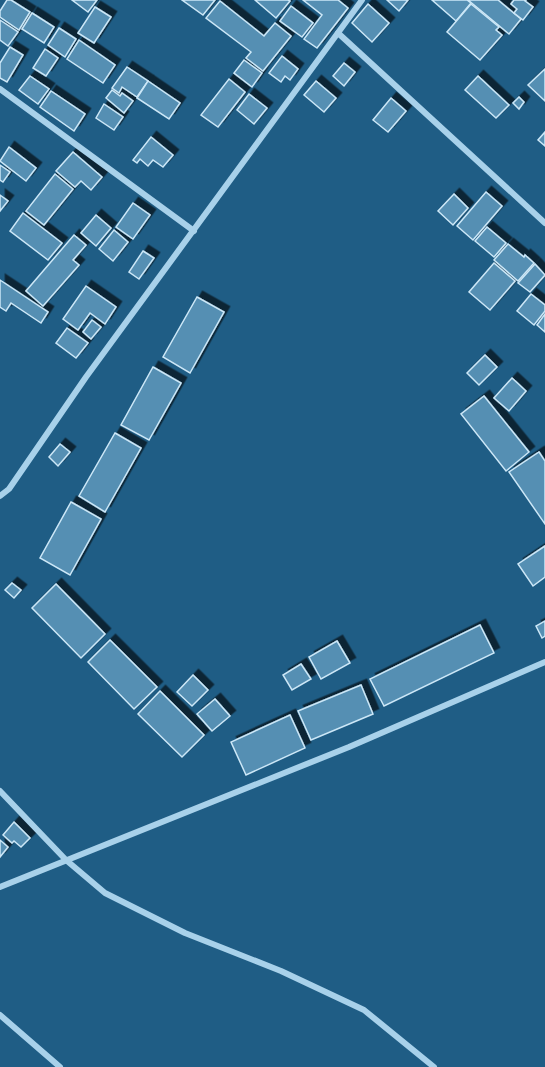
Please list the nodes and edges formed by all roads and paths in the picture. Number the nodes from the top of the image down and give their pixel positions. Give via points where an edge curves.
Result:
1 (362, 0) edge
2 (338, 33) junction
3 (0, 89) edge
4 (545, 223) edge
5 (194, 231) junction
6 (0, 496) edge
7 (545, 662) edge
8 (0, 791) edge
9 (66, 860) junction
10 (0, 887) edge
11 (0, 1015) edge
12 (57, 1066) edge
13 (434, 1067) edge

1 - 2 street
2 - 4 street
2 - 5 street
3 - 5 street
5 - 6 street via 9,489
7 - 9 street via 349,747
8 - 9 street
9 - 10 street
9 - 13 street via 105,893 185,933 281,971 364,1010
11 - 12 street

